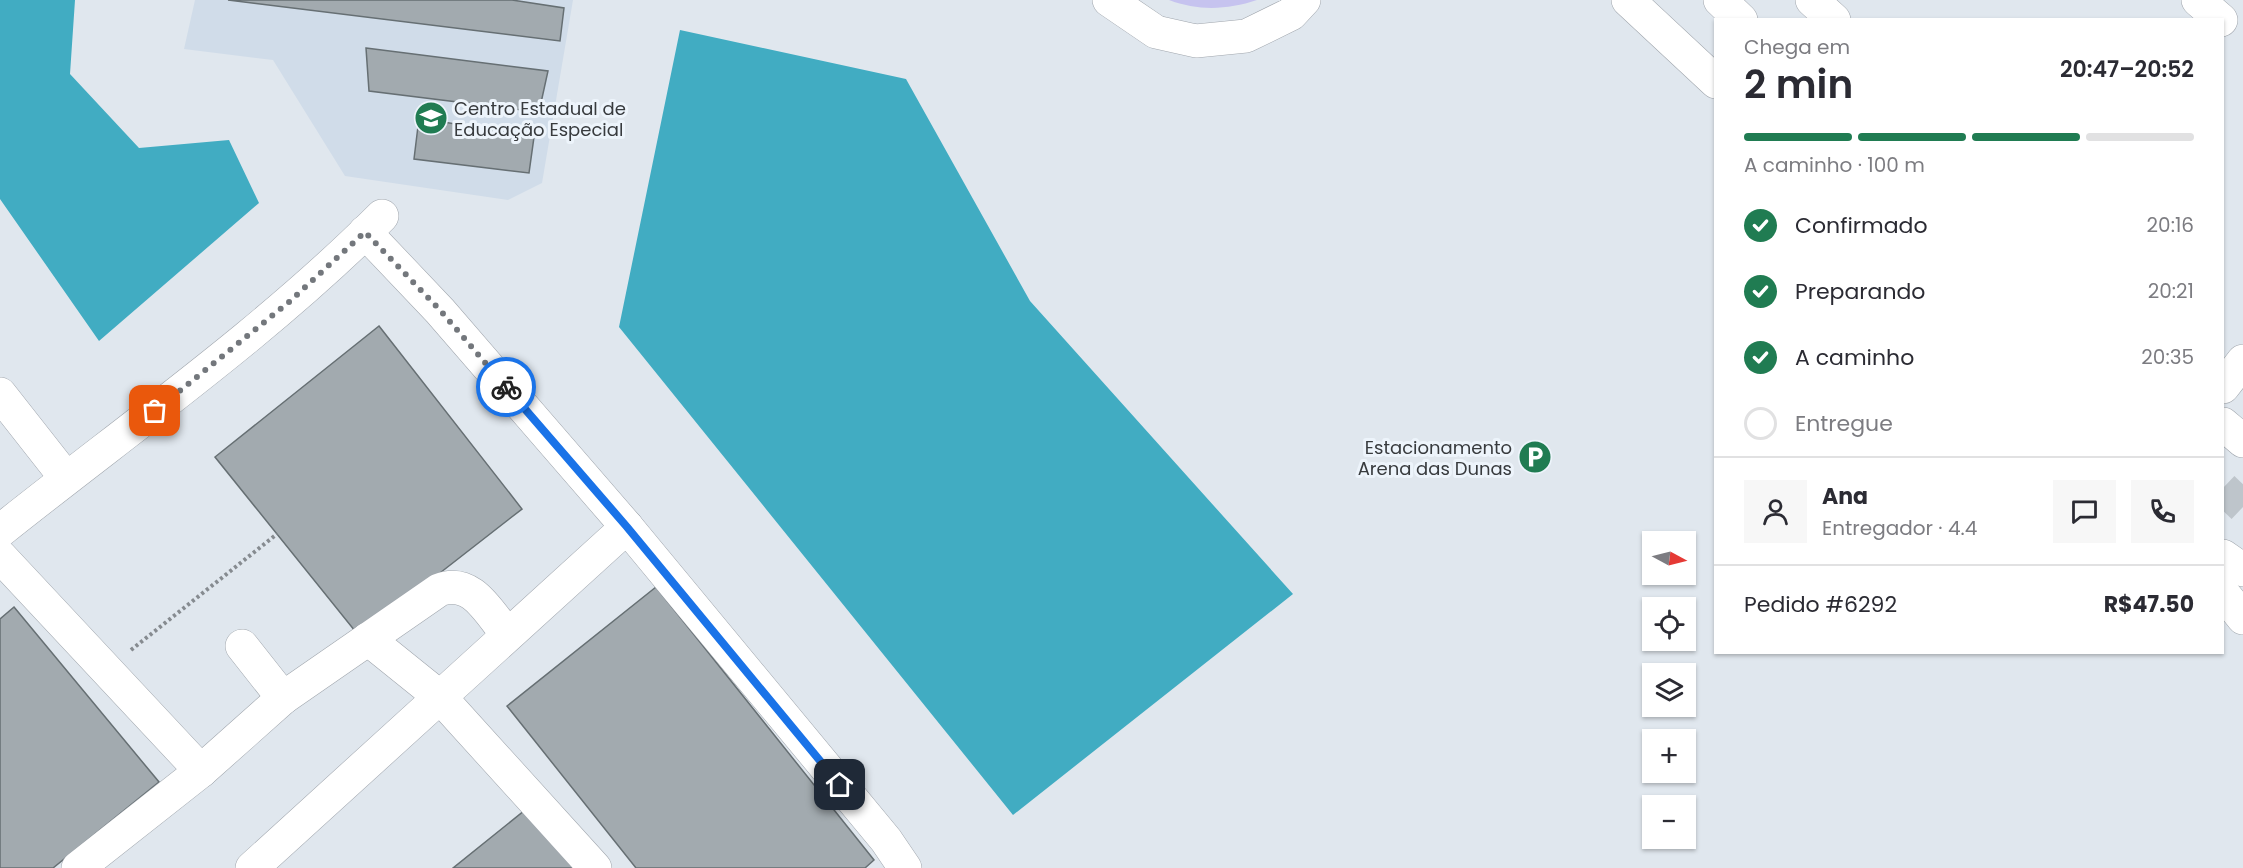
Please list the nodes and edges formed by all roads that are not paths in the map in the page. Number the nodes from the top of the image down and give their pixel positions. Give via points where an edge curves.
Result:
1 (1109, 0) edge
2 (1304, 0) edge
3 (1628, 0) edge
4 (1720, 0) edge
5 (1812, 0) edge
6 (2198, 0) edge
7 (1739, 18) edge
8 (1832, 18) edge
9 (2220, 18) edge
10 (2224, 22) edge
11 (2243, 38) edge
12 (1714, 80) edge
13 (0, 394) edge
14 (2224, 425) edge
15 (2243, 441) edge
16 (66, 478) junction
17 (627, 527) junction
18 (0, 531) edge
19 (0, 556) edge
20 (2224, 557) edge
21 (2243, 570) edge
22 (2224, 594) edge
23 (2243, 618) edge
24 (507, 634) junction
25 (368, 639) junction
26 (242, 646) dead end
27 (440, 697) junction
28 (283, 698) junction
29 (201, 771) junction
30 (287, 857) edge
31 (78, 868) edge
32 (252, 868) edge
33 (595, 868) edge
34 (905, 868) edge

1 - 2 main road via 1156,32 1196,41 1246,36 1291,14
3 - 12 main road
4 - 7 main road
5 - 8 main road
6 - 9 main road
10 - 11 main road
13 - 16 main road
14 - 15 main road
16 - 17 main road via 289,302 374,224 440,310
16 - 18 main road
17 - 24 main road
17 - 34 main road
19 - 29 main road
20 - 21 main road
22 - 23 main road
24 - 25 main road via 475,594 447,587
24 - 27 main road
25 - 27 main road
25 - 28 main road
26 - 28 main road
27 - 30 main road
27 - 33 main road
28 - 29 main road
29 - 31 main road
30 - 32 main road

